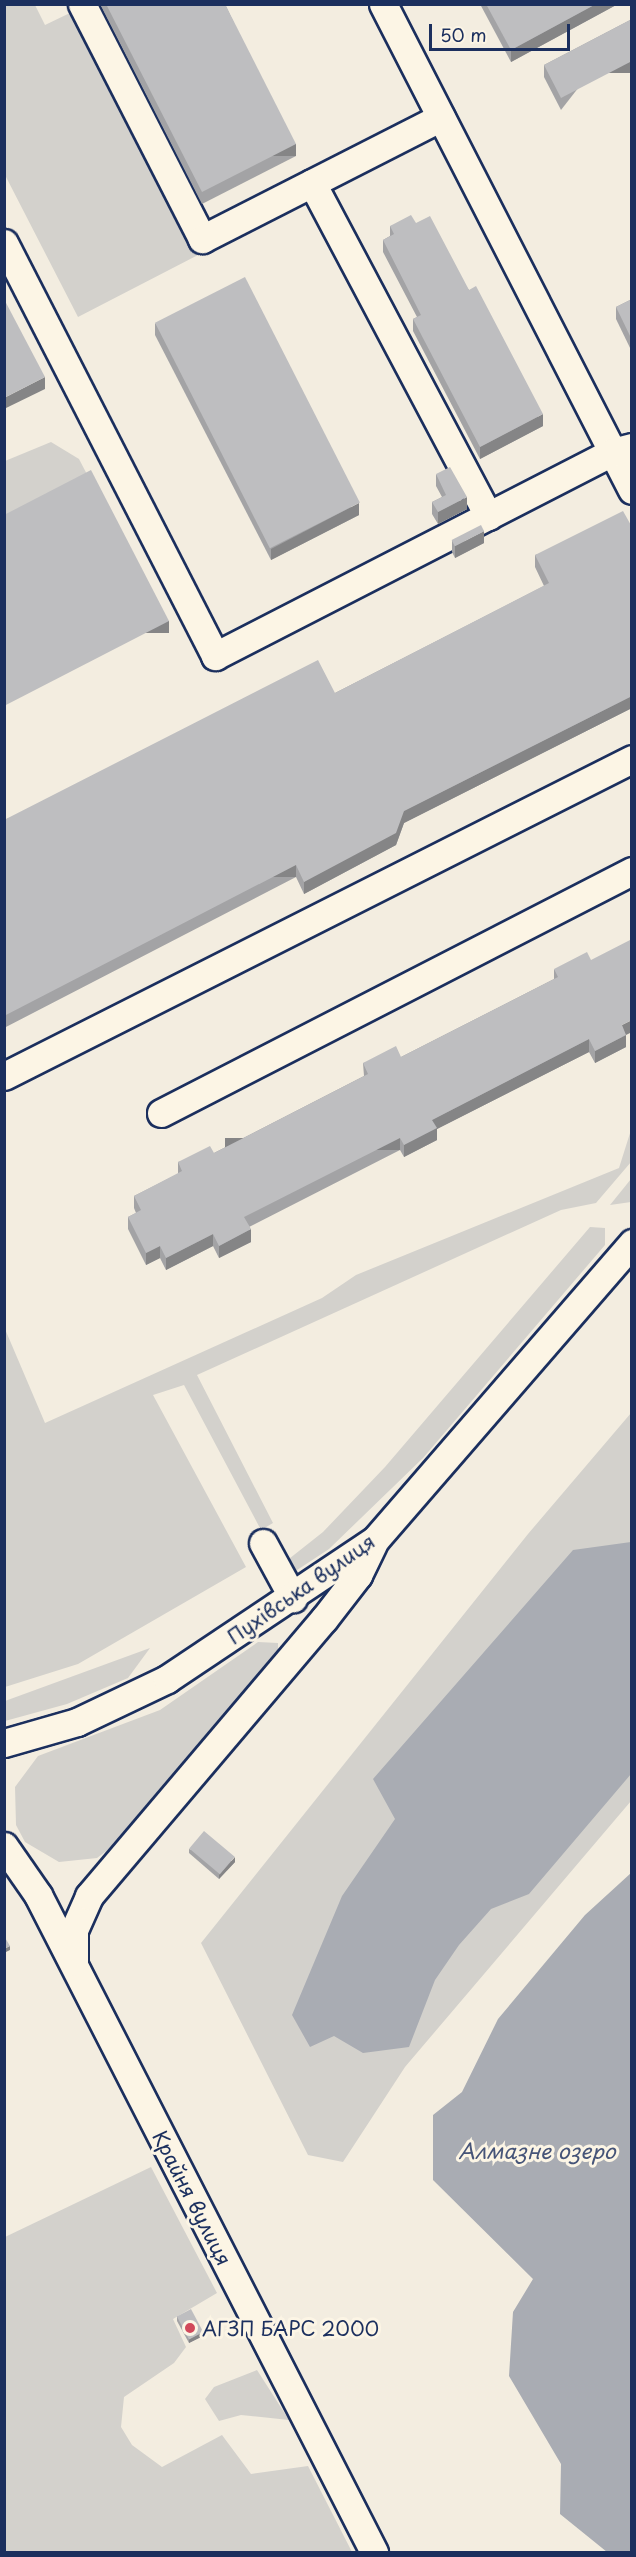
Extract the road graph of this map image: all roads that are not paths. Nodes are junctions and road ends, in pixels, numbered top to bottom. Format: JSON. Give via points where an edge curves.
{"nodes":[{"id":1,"x":82,"y":4,"type":"edge"},
{"id":2,"x":385,"y":5,"type":"edge"},
{"id":3,"x":441,"y":117,"type":"junction"},
{"id":4,"x":312,"y":183,"type":"junction"},
{"id":5,"x":4,"y":243,"type":"edge"},
{"id":6,"x":622,"y":450,"type":"edge"},
{"id":7,"x":632,"y":490,"type":"edge"},
{"id":8,"x":488,"y":516,"type":"junction"},
{"id":9,"x":632,"y":759,"type":"edge"},
{"id":10,"x":632,"y":871,"type":"edge"},
{"id":11,"x":4,"y":1076,"type":"edge"},
{"id":12,"x":161,"y":1113,"type":"dead end"},
{"id":13,"x":632,"y":1243,"type":"edge"},
{"id":14,"x":375,"y":1540,"type":"junction"},
{"id":15,"x":262,"y":1543,"type":"dead end"},
{"id":16,"x":293,"y":1598,"type":"junction"},
{"id":17,"x":4,"y":1743,"type":"edge"},
{"id":18,"x":4,"y":1846,"type":"edge"},
{"id":19,"x":4,"y":1863,"type":"edge"},
{"id":20,"x":38,"y":1895,"type":"junction"},
{"id":21,"x":74,"y":1966,"type":"junction"},
{"id":22,"x":374,"y":2553,"type":"edge"}],
"edges":[{"from":1,"to":4,"type":"street","via":[[202,239]]},
{"from":2,"to":3,"type":"street"},
{"from":3,"to":4,"type":"street"},
{"from":3,"to":6,"type":"street"},
{"from":4,"to":8,"type":"street"},
{"from":5,"to":8,"type":"street","via":[[215,656]]},
{"from":6,"to":7,"type":"street"},
{"from":6,"to":8,"type":"street"},
{"from":9,"to":11,"type":"street"},
{"from":10,"to":12,"type":"street"},
{"from":13,"to":14,"type":"street","name":"Пухівська вулиця"},
{"from":14,"to":16,"type":"street","name":"Пухівська вулиця"},
{"from":14,"to":21,"type":"street","via":[[358,1575],[324,1619],[89,1896],[74,1930]]},
{"from":15,"to":16,"type":"street"},
{"from":16,"to":17,"type":"street","name":"Пухівська вулиця","via":[[128,1700]]},
{"from":18,"to":20,"type":"street","name":"Крайня вулиця"},
{"from":19,"to":20,"type":"street"},
{"from":20,"to":21,"type":"street","name":"Крайня вулиця"},
{"from":21,"to":22,"type":"street","name":"Крайня вулиця"}]}
